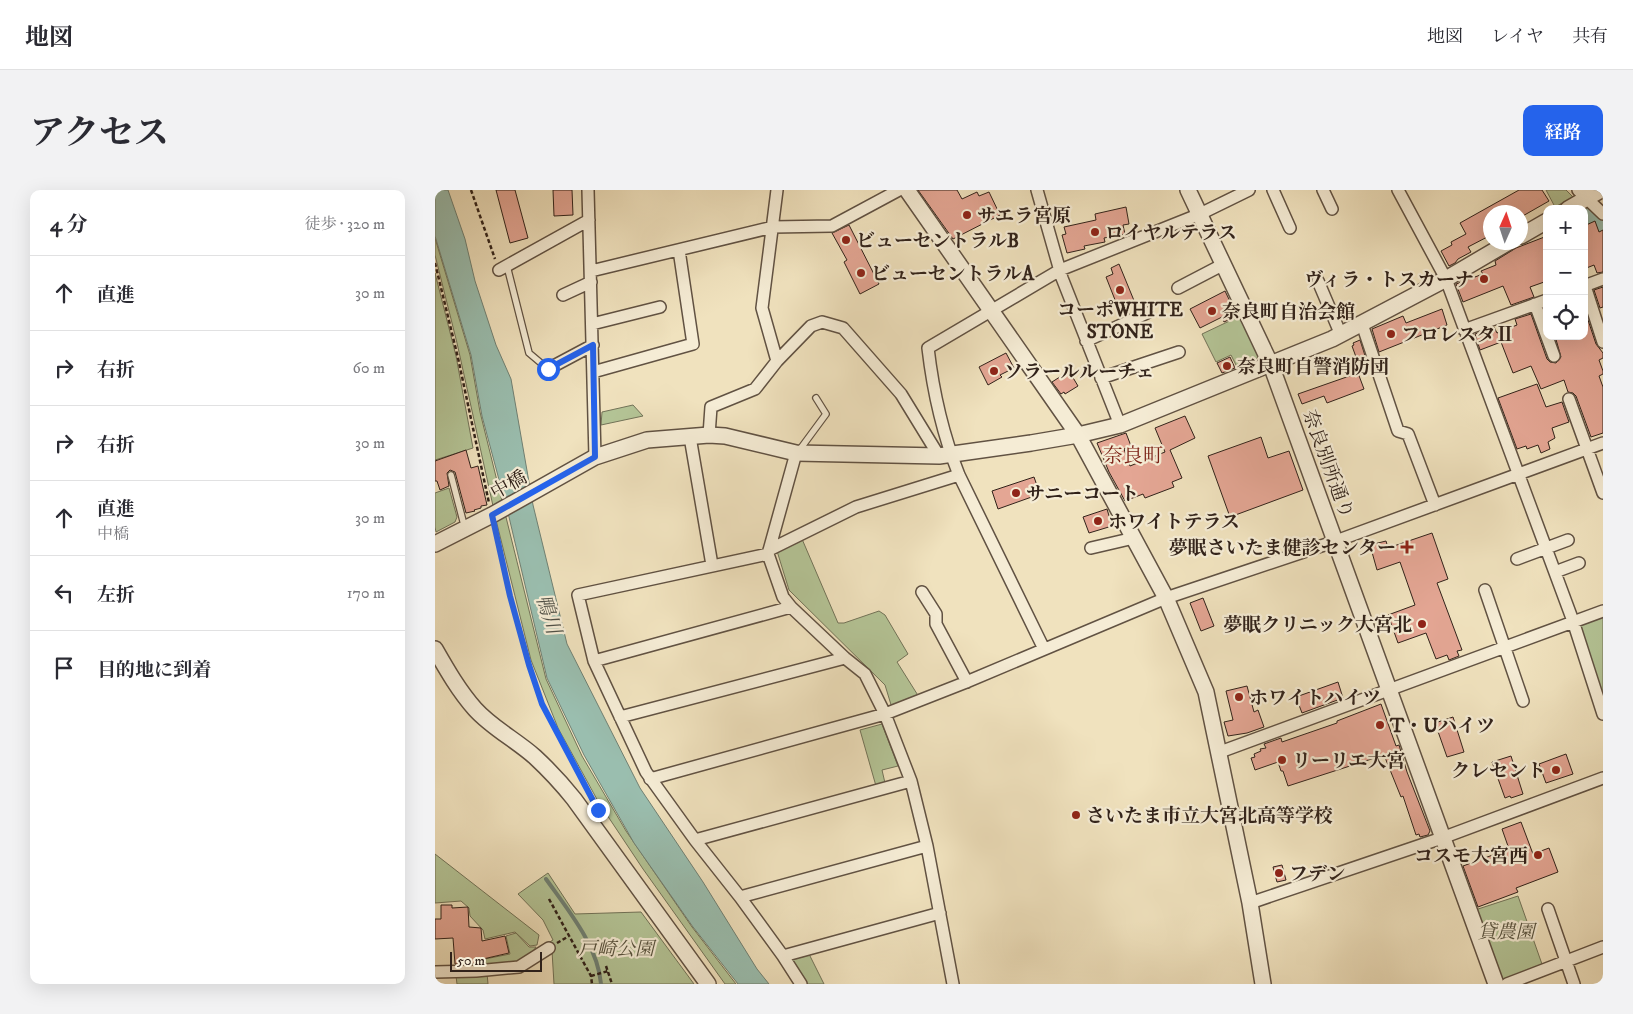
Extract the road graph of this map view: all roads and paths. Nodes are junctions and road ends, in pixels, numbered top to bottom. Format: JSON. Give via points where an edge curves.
{"nodes":[{"id":1,"x":471,"y":190,"type":"edge"},
{"id":2,"x":588,"y":190,"type":"edge"},
{"id":3,"x":777,"y":190,"type":"edge"},
{"id":4,"x":899,"y":190,"type":"edge"},
{"id":5,"x":907,"y":190,"type":"edge"},
{"id":6,"x":1037,"y":190,"type":"edge"},
{"id":7,"x":1188,"y":190,"type":"edge"},
{"id":8,"x":1249,"y":190,"type":"edge"},
{"id":9,"x":1273,"y":190,"type":"edge"},
{"id":10,"x":1323,"y":190,"type":"edge"},
{"id":11,"x":1398,"y":190,"type":"edge"},
{"id":12,"x":1601,"y":190,"type":"edge"},
{"id":13,"x":1582,"y":194,"type":"edge"},
{"id":14,"x":1572,"y":205,"type":"edge"},
{"id":15,"x":1332,"y":209,"type":"dead end"},
{"id":16,"x":1199,"y":214,"type":"junction"},
{"id":17,"x":1603,"y":214,"type":"edge"},
{"id":18,"x":589,"y":220,"type":"junction"},
{"id":19,"x":1543,"y":223,"type":"edge"},
{"id":20,"x":773,"y":228,"type":"junction"},
{"id":21,"x":1290,"y":228,"type":"dead end"},
{"id":22,"x":1528,"y":232,"type":"edge"},
{"id":23,"x":679,"y":250,"type":"junction"},
{"id":24,"x":1495,"y":250,"type":"edge"},
{"id":25,"x":435,"y":263,"type":"edge"},
{"id":26,"x":1224,"y":264,"type":"junction"},
{"id":27,"x":503,"y":268,"type":"junction"},
{"id":28,"x":1060,"y":270,"type":"junction"},
{"id":29,"x":591,"y":277,"type":"junction"},
{"id":30,"x":1446,"y":279,"type":"junction"},
{"id":31,"x":1603,"y":279,"type":"edge"},
{"id":32,"x":1318,"y":281,"type":"dead end"},
{"id":33,"x":1588,"y":285,"type":"edge"},
{"id":34,"x":1178,"y":288,"type":"dead end"},
{"id":35,"x":563,"y":295,"type":"dead end"},
{"id":36,"x":1588,"y":295,"type":"edge"},
{"id":37,"x":1543,"y":301,"type":"edge"},
{"id":38,"x":1535,"y":304,"type":"junction"},
{"id":39,"x":660,"y":307,"type":"dead end"},
{"id":40,"x":991,"y":312,"type":"junction"},
{"id":41,"x":1147,"y":313,"type":"dead end"},
{"id":42,"x":593,"y":324,"type":"junction"},
{"id":43,"x":1362,"y":324,"type":"junction"},
{"id":44,"x":1464,"y":330,"type":"junction"},
{"id":45,"x":1341,"y":335,"type":"junction"},
{"id":46,"x":1086,"y":341,"type":"junction"},
{"id":47,"x":1603,"y":342,"type":"edge"},
{"id":48,"x":593,"y":345,"type":"junction"},
{"id":49,"x":1179,"y":352,"type":"dead end"},
{"id":50,"x":1554,"y":356,"type":"dead end"},
{"id":51,"x":777,"y":361,"type":"junction"},
{"id":52,"x":1271,"y":365,"type":"junction"},
{"id":53,"x":548,"y":369,"type":"joint"},
{"id":54,"x":593,"y":372,"type":"junction"},
{"id":55,"x":1101,"y":378,"type":"junction"},
{"id":56,"x":816,"y":398,"type":"dead end"},
{"id":57,"x":1569,"y":399,"type":"dead end"},
{"id":58,"x":1120,"y":425,"type":"junction"},
{"id":59,"x":1078,"y":434,"type":"junction"},
{"id":60,"x":709,"y":435,"type":"junction"},
{"id":61,"x":690,"y":437,"type":"junction"},
{"id":62,"x":1603,"y":443,"type":"edge"},
{"id":63,"x":1588,"y":449,"type":"junction"},
{"id":64,"x":797,"y":454,"type":"junction"},
{"id":65,"x":945,"y":455,"type":"junction"},
{"id":66,"x":595,"y":457,"type":"junction"},
{"id":67,"x":1519,"y":474,"type":"junction"},
{"id":68,"x":451,"y":475,"type":"dead end"},
{"id":69,"x":959,"y":475,"type":"junction"},
{"id":70,"x":1603,"y":493,"type":"edge"},
{"id":71,"x":1435,"y":505,"type":"junction"},
{"id":72,"x":490,"y":509,"type":"junction"},
{"id":73,"x":467,"y":528,"type":"junction"},
{"id":74,"x":1134,"y":538,"type":"junction"},
{"id":75,"x":1568,"y":540,"type":"dead end"},
{"id":76,"x":1336,"y":541,"type":"junction"},
{"id":77,"x":435,"y":544,"type":"edge"},
{"id":78,"x":1091,"y":548,"type":"dead end"},
{"id":79,"x":1546,"y":548,"type":"junction"},
{"id":80,"x":769,"y":552,"type":"junction"},
{"id":81,"x":1517,"y":559,"type":"dead end"},
{"id":82,"x":1579,"y":563,"type":"dead end"},
{"id":83,"x":712,"y":565,"type":"junction"},
{"id":84,"x":1555,"y":572,"type":"junction"},
{"id":85,"x":1485,"y":590,"type":"dead end"},
{"id":86,"x":922,"y":592,"type":"dead end"},
{"id":87,"x":1166,"y":598,"type":"junction"},
{"id":88,"x":791,"y":607,"type":"junction"},
{"id":89,"x":1603,"y":611,"type":"edge"},
{"id":90,"x":1573,"y":622,"type":"junction"},
{"id":91,"x":1504,"y":646,"type":"junction"},
{"id":92,"x":435,"y":649,"type":"edge"},
{"id":93,"x":1044,"y":649,"type":"junction"},
{"id":94,"x":845,"y":658,"type":"junction"},
{"id":95,"x":594,"y":662,"type":"junction"},
{"id":96,"x":967,"y":682,"type":"junction"},
{"id":97,"x":1390,"y":689,"type":"junction"},
{"id":98,"x":1523,"y":701,"type":"dead end"},
{"id":99,"x":885,"y":714,"type":"junction"},
{"id":100,"x":1603,"y":714,"type":"edge"},
{"id":101,"x":620,"y":717,"type":"junction"},
{"id":102,"x":1219,"y":752,"type":"junction"},
{"id":103,"x":1603,"y":778,"type":"edge"},
{"id":104,"x":650,"y":779,"type":"junction"},
{"id":105,"x":911,"y":781,"type":"junction"},
{"id":106,"x":594,"y":801,"type":"dead end"},
{"id":107,"x":1442,"y":838,"type":"junction"},
{"id":108,"x":695,"y":840,"type":"junction"},
{"id":109,"x":927,"y":846,"type":"junction"},
{"id":110,"x":740,"y":896,"type":"junction"},
{"id":111,"x":549,"y":899,"type":"dead end"},
{"id":112,"x":1250,"y":903,"type":"junction"},
{"id":113,"x":1548,"y":909,"type":"dead end"},
{"id":114,"x":940,"y":912,"type":"junction"},
{"id":115,"x":549,"y":948,"type":"dead end"},
{"id":116,"x":1603,"y":948,"type":"edge"},
{"id":117,"x":783,"y":956,"type":"junction"},
{"id":118,"x":1566,"y":961,"type":"junction"},
{"id":119,"x":607,"y":966,"type":"dead end"},
{"id":120,"x":608,"y":971,"type":"junction"},
{"id":121,"x":435,"y":972,"type":"edge"},
{"id":122,"x":591,"y":976,"type":"junction"},
{"id":123,"x":592,"y":984,"type":"edge"},
{"id":124,"x":612,"y":984,"type":"edge"},
{"id":125,"x":708,"y":984,"type":"edge"},
{"id":126,"x":801,"y":984,"type":"edge"},
{"id":127,"x":953,"y":984,"type":"edge"},
{"id":128,"x":1263,"y":984,"type":"edge"},
{"id":129,"x":1495,"y":984,"type":"edge"},
{"id":130,"x":1507,"y":984,"type":"edge"},
{"id":131,"x":1574,"y":984,"type":"edge"}],
"edges":[{"from":1,"to":27,"type":"path"},
{"from":2,"to":18,"type":"street"},
{"from":3,"to":20,"type":"street"},
{"from":4,"to":20,"type":"street","via":[[832,226]]},
{"from":5,"to":40,"type":"street"},
{"from":6,"to":28,"type":"street"},
{"from":7,"to":16,"type":"street","name":"奈良別所通り"},
{"from":8,"to":16,"type":"street"},
{"from":9,"to":21,"type":"street"},
{"from":10,"to":15,"type":"street"},
{"from":11,"to":30,"type":"street"},
{"from":12,"to":13,"type":"street"},
{"from":13,"to":14,"type":"street"},
{"from":13,"to":17,"type":"street"},
{"from":16,"to":26,"type":"street","name":"奈良別所通り"},
{"from":16,"to":28,"type":"street"},
{"from":18,"to":27,"type":"street"},
{"from":18,"to":29,"type":"street"},
{"from":19,"to":22,"type":"street"},
{"from":20,"to":23,"type":"street"},
{"from":20,"to":51,"type":"street","via":[[762,308]]},
{"from":23,"to":29,"type":"street"},
{"from":23,"to":54,"type":"street","via":[[693,344]]},
{"from":24,"to":30,"type":"street","name":"中橋"},
{"from":25,"to":72,"type":"path"},
{"from":26,"to":34,"type":"street"},
{"from":26,"to":52,"type":"street","name":"奈良別所通り"},
{"from":27,"to":53,"type":"lane","via":[[529,353]]},
{"from":28,"to":40,"type":"street"},
{"from":28,"to":46,"type":"street"},
{"from":29,"to":35,"type":"street"},
{"from":29,"to":42,"type":"street"},
{"from":30,"to":43,"type":"street","name":"中橋"},
{"from":30,"to":44,"type":"street"},
{"from":31,"to":33,"type":"street"},
{"from":32,"to":45,"type":"street"},
{"from":36,"to":47,"type":"street"},
{"from":37,"to":38,"type":"street"},
{"from":38,"to":44,"type":"street"},
{"from":38,"to":50,"type":"street"},
{"from":39,"to":42,"type":"street"},
{"from":40,"to":59,"type":"street"},
{"from":40,"to":65,"type":"street","via":[[928,348]]},
{"from":41,"to":46,"type":"street"},
{"from":42,"to":48,"type":"street"},
{"from":43,"to":45,"type":"street","name":"中橋"},
{"from":43,"to":71,"type":"street","via":[[1398,431],[1408,434]]},
{"from":44,"to":67,"type":"street"},
{"from":45,"to":52,"type":"street","name":"中橋"},
{"from":46,"to":55,"type":"street"},
{"from":48,"to":53,"type":"street"},
{"from":48,"to":54,"type":"street"},
{"from":49,"to":55,"type":"street"},
{"from":51,"to":60,"type":"street","via":[[755,388],[711,406]]},
{"from":51,"to":65,"type":"street","via":[[811,326],[822,322],[843,328],[901,394]]},
{"from":52,"to":58,"type":"street","name":"中橋"},
{"from":52,"to":76,"type":"street","name":"奈良別所通り"},
{"from":54,"to":66,"type":"street"},
{"from":55,"to":58,"type":"street"},
{"from":56,"to":64,"type":"lane","via":[[826,414]]},
{"from":57,"to":63,"type":"street"},
{"from":58,"to":59,"type":"street","name":"中橋"},
{"from":59,"to":65,"type":"street","name":"中橋"},
{"from":59,"to":74,"type":"street"},
{"from":60,"to":61,"type":"street","name":"中橋"},
{"from":60,"to":64,"type":"street","name":"中橋"},
{"from":61,"to":66,"type":"street","name":"中橋","via":[[647,440]]},
{"from":61,"to":83,"type":"street"},
{"from":62,"to":63,"type":"street"},
{"from":63,"to":67,"type":"street"},
{"from":63,"to":70,"type":"street"},
{"from":64,"to":65,"type":"street","name":"中橋"},
{"from":64,"to":80,"type":"street"},
{"from":65,"to":69,"type":"street"},
{"from":66,"to":72,"type":"street","name":"中橋","via":[[543,487]]},
{"from":67,"to":71,"type":"street"},
{"from":67,"to":79,"type":"street"},
{"from":68,"to":73,"type":"lane"},
{"from":69,"to":80,"type":"street","via":[[856,507]]},
{"from":69,"to":93,"type":"street"},
{"from":71,"to":76,"type":"street"},
{"from":72,"to":73,"type":"street","name":"中橋"},
{"from":72,"to":106,"type":"path","via":[[510,596],[542,704]]},
{"from":73,"to":77,"type":"street","name":"中橋"},
{"from":74,"to":78,"type":"street"},
{"from":74,"to":87,"type":"street"},
{"from":75,"to":79,"type":"street"},
{"from":76,"to":87,"type":"street"},
{"from":76,"to":97,"type":"street","name":"奈良別所通り"},
{"from":79,"to":81,"type":"street"},
{"from":79,"to":84,"type":"street"},
{"from":80,"to":83,"type":"street"},
{"from":80,"to":88,"type":"street","via":[[783,597]]},
{"from":82,"to":84,"type":"street"},
{"from":83,"to":95,"type":"street","via":[[578,595]]},
{"from":84,"to":90,"type":"street"},
{"from":85,"to":91,"type":"street"},
{"from":86,"to":96,"type":"street","via":[[936,614],[935,624]]},
{"from":87,"to":93,"type":"street"},
{"from":87,"to":102,"type":"street","via":[[1206,692]]},
{"from":88,"to":94,"type":"street"},
{"from":88,"to":95,"type":"street"},
{"from":89,"to":90,"type":"street"},
{"from":90,"to":91,"type":"street"},
{"from":90,"to":100,"type":"street"},
{"from":91,"to":97,"type":"street"},
{"from":91,"to":98,"type":"street"},
{"from":92,"to":125,"type":"street","via":[[475,709],[557,778]]},
{"from":93,"to":96,"type":"street"},
{"from":94,"to":99,"type":"street","via":[[865,674]]},
{"from":94,"to":101,"type":"street"},
{"from":95,"to":101,"type":"street"},
{"from":96,"to":99,"type":"street"},
{"from":97,"to":102,"type":"street"},
{"from":97,"to":107,"type":"street","name":"奈良別所通り"},
{"from":99,"to":104,"type":"street"},
{"from":99,"to":105,"type":"street"},
{"from":101,"to":104,"type":"street"},
{"from":102,"to":112,"type":"street"},
{"from":103,"to":107,"type":"street"},
{"from":104,"to":108,"type":"street"},
{"from":105,"to":108,"type":"street"},
{"from":105,"to":109,"type":"street"},
{"from":107,"to":112,"type":"street"},
{"from":107,"to":129,"type":"street","name":"奈良別所通り"},
{"from":108,"to":110,"type":"street"},
{"from":109,"to":110,"type":"street"},
{"from":109,"to":114,"type":"street"},
{"from":110,"to":117,"type":"street"},
{"from":111,"to":122,"type":"path"},
{"from":112,"to":128,"type":"street"},
{"from":113,"to":118,"type":"street"},
{"from":114,"to":117,"type":"street"},
{"from":114,"to":127,"type":"street"},
{"from":115,"to":121,"type":"street","via":[[519,967]]},
{"from":116,"to":118,"type":"street"},
{"from":117,"to":126,"type":"street"},
{"from":118,"to":130,"type":"street"},
{"from":118,"to":131,"type":"street"},
{"from":119,"to":120,"type":"path"},
{"from":120,"to":122,"type":"path"},
{"from":120,"to":124,"type":"path"},
{"from":122,"to":123,"type":"path"}]}
